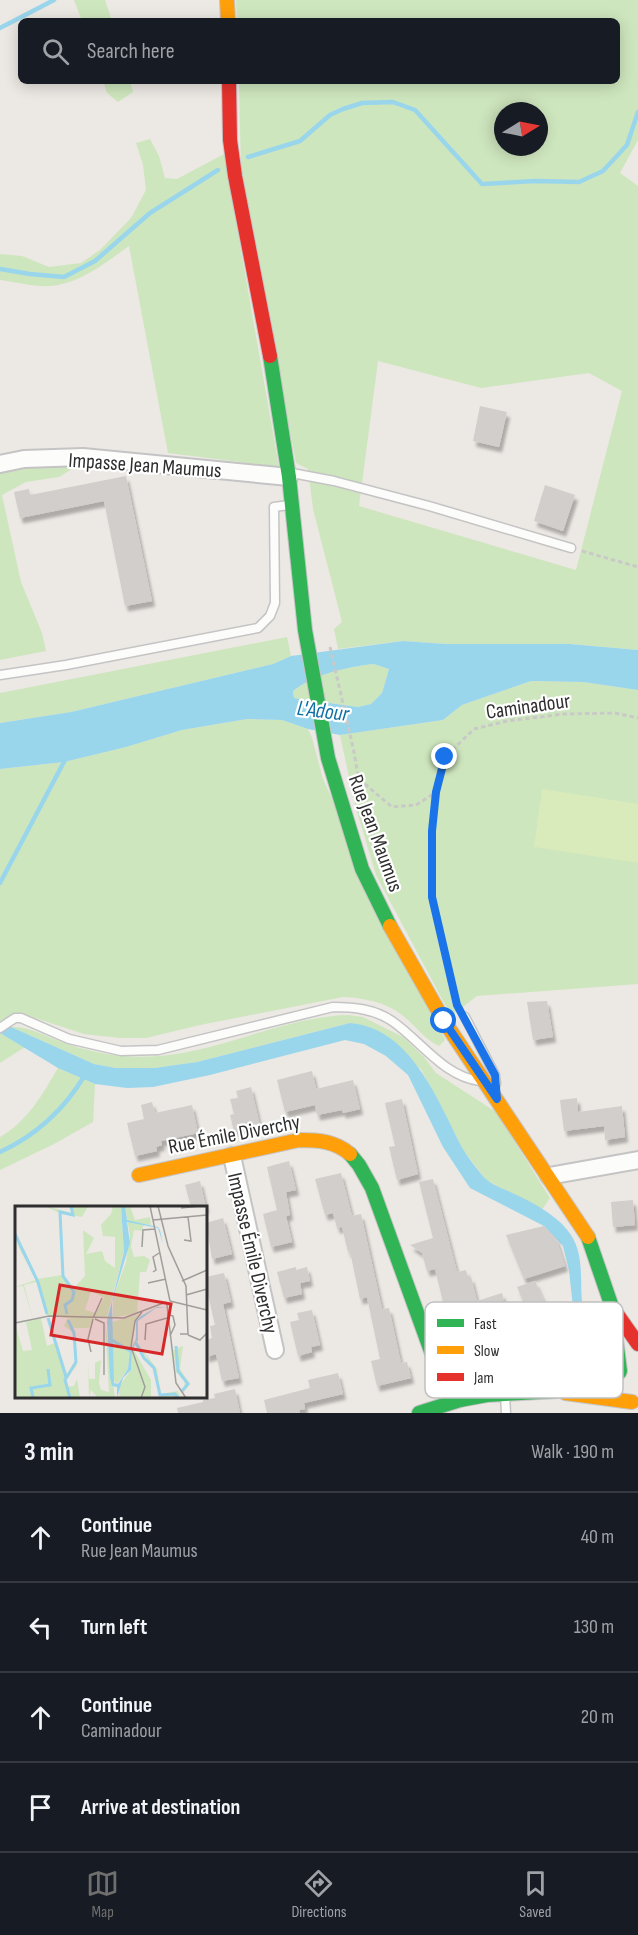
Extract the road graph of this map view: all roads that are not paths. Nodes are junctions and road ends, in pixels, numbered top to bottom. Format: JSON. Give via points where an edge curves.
{"nodes":[{"id":1,"x":227,"y":0,"type":"edge"},
{"id":2,"x":228,"y":18,"type":"edge"},
{"id":3,"x":229,"y":84,"type":"edge"},
{"id":4,"x":0,"y":464,"type":"edge"},
{"id":5,"x":289,"y":475,"type":"junction"},
{"id":6,"x":292,"y":505,"type":"junction"},
{"id":7,"x":571,"y":548,"type":"road end"},
{"id":8,"x":0,"y":675,"type":"edge"},
{"id":9,"x":465,"y":1017,"type":"road end"},
{"id":10,"x":0,"y":1028,"type":"edge"},
{"id":11,"x":483,"y":1081,"type":"junction"},
{"id":12,"x":497,"y":1099,"type":"junction"},
{"id":13,"x":232,"y":1156,"type":"junction"},
{"id":14,"x":638,"y":1160,"type":"edge"},
{"id":15,"x":140,"y":1175,"type":"dead end"},
{"id":16,"x":549,"y":1176,"type":"junction"},
{"id":17,"x":610,"y":1302,"type":"edge"},
{"id":18,"x":623,"y":1323,"type":"edge"},
{"id":19,"x":425,"y":1335,"type":"edge"},
{"id":20,"x":638,"y":1344,"type":"edge"},
{"id":21,"x":275,"y":1350,"type":"dead end"},
{"id":22,"x":623,"y":1373,"type":"edge"},
{"id":23,"x":473,"y":1398,"type":"edge"},
{"id":24,"x":505,"y":1398,"type":"edge"},
{"id":25,"x":614,"y":1398,"type":"edge"},
{"id":26,"x":460,"y":1400,"type":"joint"},
{"id":27,"x":635,"y":1404,"type":"edge"},
{"id":28,"x":419,"y":1413,"type":"edge"},
{"id":29,"x":506,"y":1413,"type":"edge"}],
"edges":[{"from":1,"to":2,"type":"main road"},
{"from":3,"to":5,"type":"main road","name":"Rue Jean Maumus","via":[[235,176],[276,386]]},
{"from":4,"to":5,"type":"street","name":"Impasse Jean Maumus","via":[[83,457]]},
{"from":5,"to":6,"type":"main road","name":"Rue Jean Maumus"},
{"from":5,"to":7,"type":"lane","via":[[334,481]]},
{"from":6,"to":8,"type":"lane","via":[[274,507],[275,603],[270,616],[258,628]]},
{"from":6,"to":11,"type":"main road","name":"Rue Jean Maumus","via":[[305,630],[328,758],[362,869],[444,1021]]},
{"from":9,"to":12,"type":"lane","via":[[495,1075]]},
{"from":10,"to":11,"type":"lane","via":[[21,1018],[69,1040],[121,1051],[158,1050],[333,1007],[355,1008],[391,1021],[460,1076]]},
{"from":11,"to":12,"type":"main road","name":"Rue Jean Maumus"},
{"from":12,"to":16,"type":"main road","name":"Rue Jean Maumus"},
{"from":13,"to":15,"type":"main road","name":"Rue Émile Diverchy"},
{"from":13,"to":19,"type":"main road","name":"Rue Émile Diverchy","via":[[299,1140],[322,1139],[345,1149],[372,1188]]},
{"from":13,"to":21,"type":"street","name":"Impasse Émile Diverchy"},
{"from":14,"to":16,"type":"street"},
{"from":16,"to":17,"type":"main road","name":"Rue Jean Maumus","via":[[588,1236]]},
{"from":18,"to":20,"type":"main road"},
{"from":22,"to":27,"type":"main road"},
{"from":23,"to":26,"type":"main road"},
{"from":24,"to":29,"type":"lane"},
{"from":25,"to":27,"type":"main road"},
{"from":26,"to":28,"type":"main road"}]}
